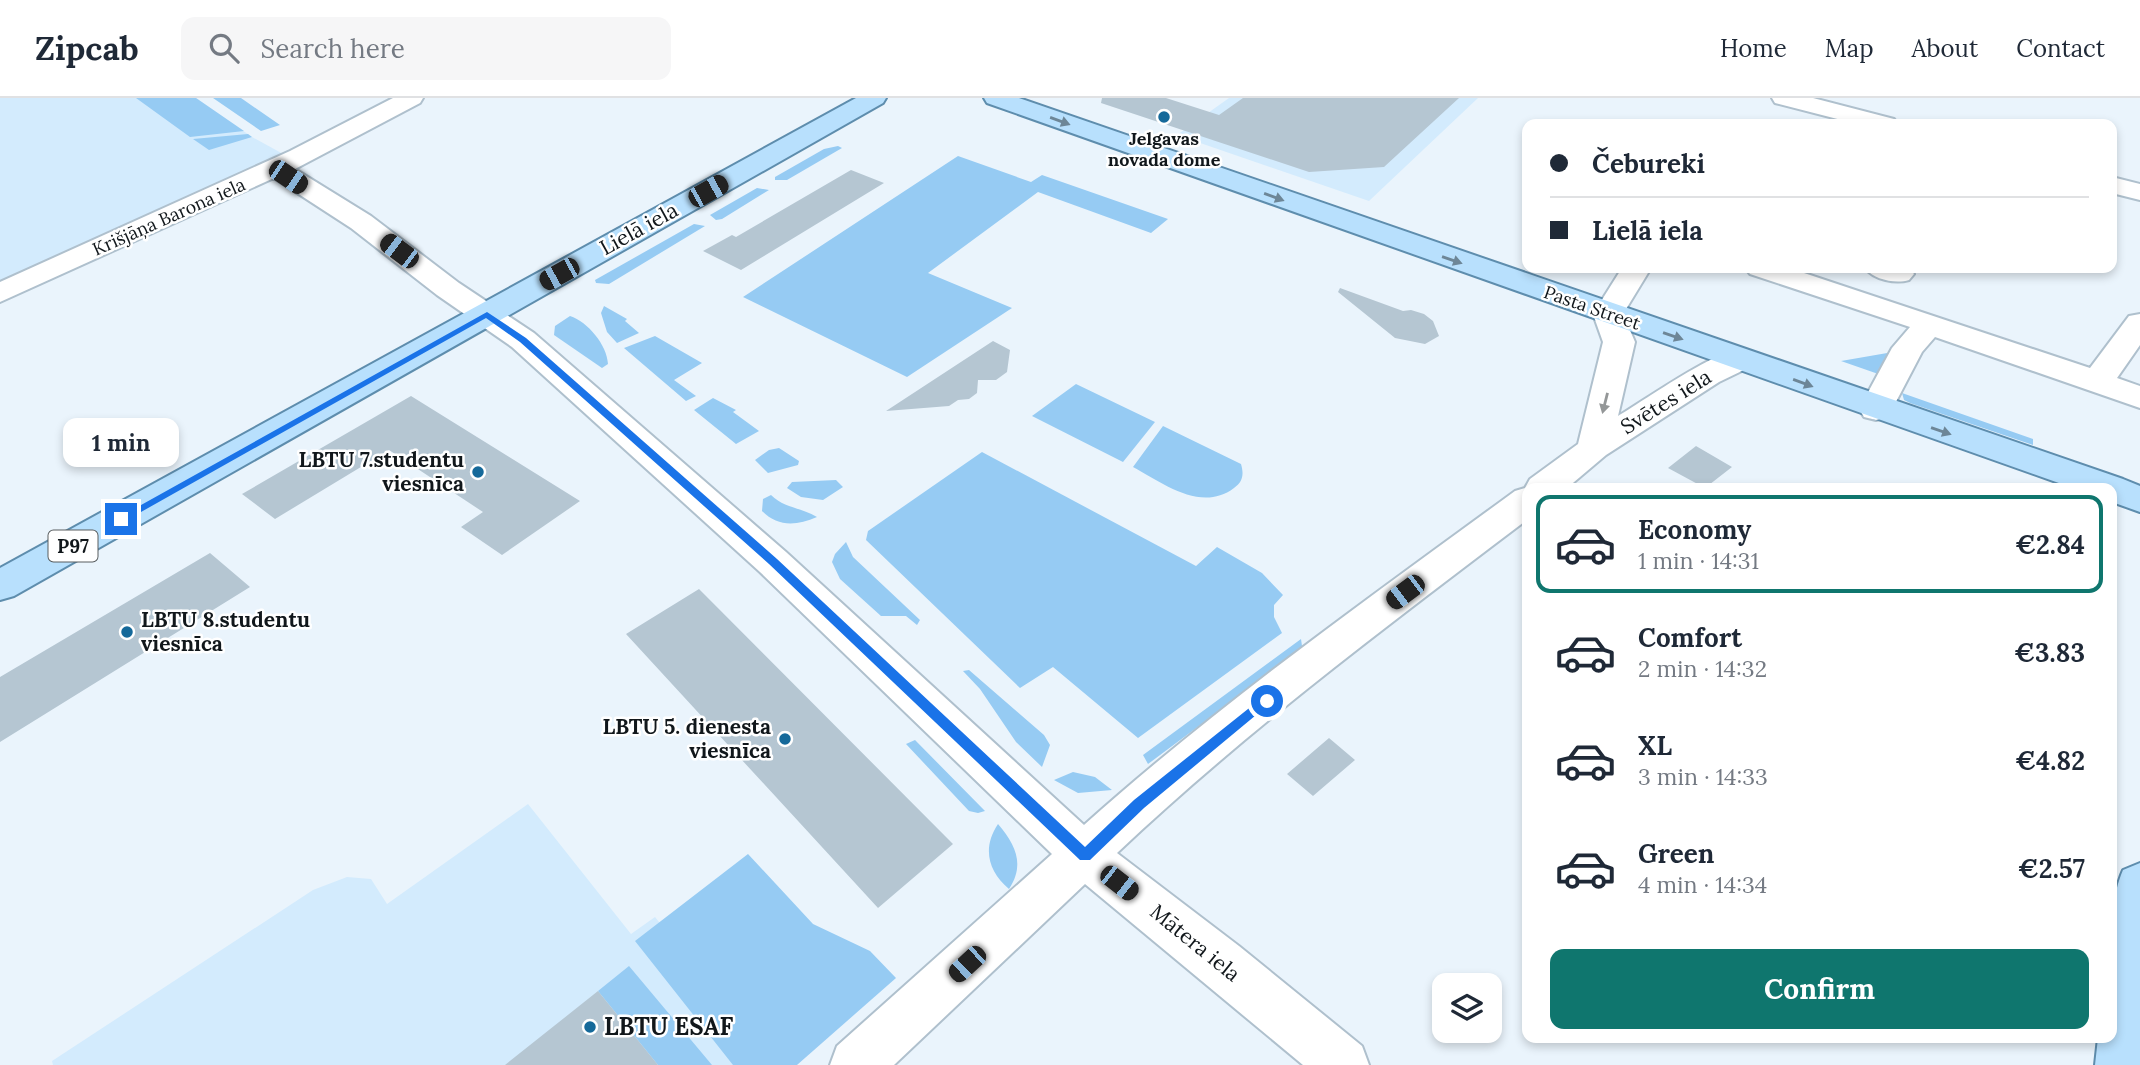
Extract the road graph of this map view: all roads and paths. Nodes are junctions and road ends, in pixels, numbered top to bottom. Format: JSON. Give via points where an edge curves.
{"nodes":[{"id":1,"x":411,"y":98,"type":"edge"},
{"id":2,"x":874,"y":98,"type":"edge"},
{"id":3,"x":996,"y":98,"type":"edge"},
{"id":4,"x":1784,"y":98,"type":"edge"},
{"id":5,"x":1866,"y":119,"type":"edge"},
{"id":6,"x":276,"y":168,"type":"junction"},
{"id":7,"x":2117,"y":186,"type":"edge"},
{"id":8,"x":2140,"y":192,"type":"edge"},
{"id":9,"x":1633,"y":273,"type":"edge"},
{"id":10,"x":1775,"y":273,"type":"edge"},
{"id":11,"x":0,"y":293,"type":"edge"},
{"id":12,"x":487,"y":314,"type":"junction"},
{"id":13,"x":1608,"y":314,"type":"junction"},
{"id":14,"x":2140,"y":323,"type":"edge"},
{"id":15,"x":1943,"y":328,"type":"junction"},
{"id":16,"x":1739,"y":360,"type":"junction"},
{"id":17,"x":2097,"y":382,"type":"junction"},
{"id":18,"x":2140,"y":397,"type":"edge"},
{"id":19,"x":1876,"y":409,"type":"junction"},
{"id":20,"x":1594,"y":447,"type":"junction"},
{"id":21,"x":1550,"y":483,"type":"edge"},
{"id":22,"x":2093,"y":483,"type":"edge"},
{"id":23,"x":2117,"y":491,"type":"edge"},
{"id":24,"x":2140,"y":499,"type":"edge"},
{"id":25,"x":1522,"y":504,"type":"edge"},
{"id":26,"x":0,"y":586,"type":"edge"},
{"id":27,"x":1085,"y":856,"type":"junction"},
{"id":28,"x":2140,"y":885,"type":"edge"},
{"id":29,"x":856,"y":1065,"type":"edge"},
{"id":30,"x":1343,"y":1065,"type":"edge"},
{"id":31,"x":2120,"y":1065,"type":"edge"}],
"edges":[{"from":1,"to":6,"type":"street","name":"Krišjāņa Barona iela"},
{"from":2,"to":12,"type":"main road","name":"Lielā iela","number":"P97"},
{"from":3,"to":13,"type":"main road","name":"Pasta Street","one_way":true},
{"from":4,"to":5,"type":"street"},
{"from":6,"to":11,"type":"street","name":"Krišjāņa Barona iela"},
{"from":6,"to":12,"type":"street","name":"Mātera iela","via":[[361,222]]},
{"from":7,"to":8,"type":"street"},
{"from":9,"to":13,"type":"street"},
{"from":10,"to":15,"type":"street"},
{"from":12,"to":26,"type":"main road","name":"Lielā iela","number":"P97"},
{"from":12,"to":27,"type":"street","name":"Mātera iela","via":[[523,340],[773,562]]},
{"from":13,"to":16,"type":"main road","name":"Pasta Street","one_way":true},
{"from":13,"to":20,"type":"street","name":"Svētes iela","one_way":true,"via":[[1619,342]]},
{"from":14,"to":17,"type":"street"},
{"from":15,"to":17,"type":"street"},
{"from":15,"to":19,"type":"street","via":[[1927,328],[1908,348]]},
{"from":16,"to":19,"type":"main road","name":"Pasta Street","one_way":true},
{"from":16,"to":20,"type":"street","name":"Svētes iela"},
{"from":17,"to":18,"type":"street"},
{"from":19,"to":22,"type":"main road","name":"Pasta Street","one_way":true},
{"from":20,"to":21,"type":"street","name":"Svētes iela"},
{"from":23,"to":24,"type":"main road","name":"Pasta Street"},
{"from":25,"to":27,"type":"street","via":[[1352,631],[1139,804]]},
{"from":27,"to":29,"type":"street"},
{"from":27,"to":30,"type":"street","name":"Mātera iela"},
{"from":28,"to":31,"type":"main road"}]}
